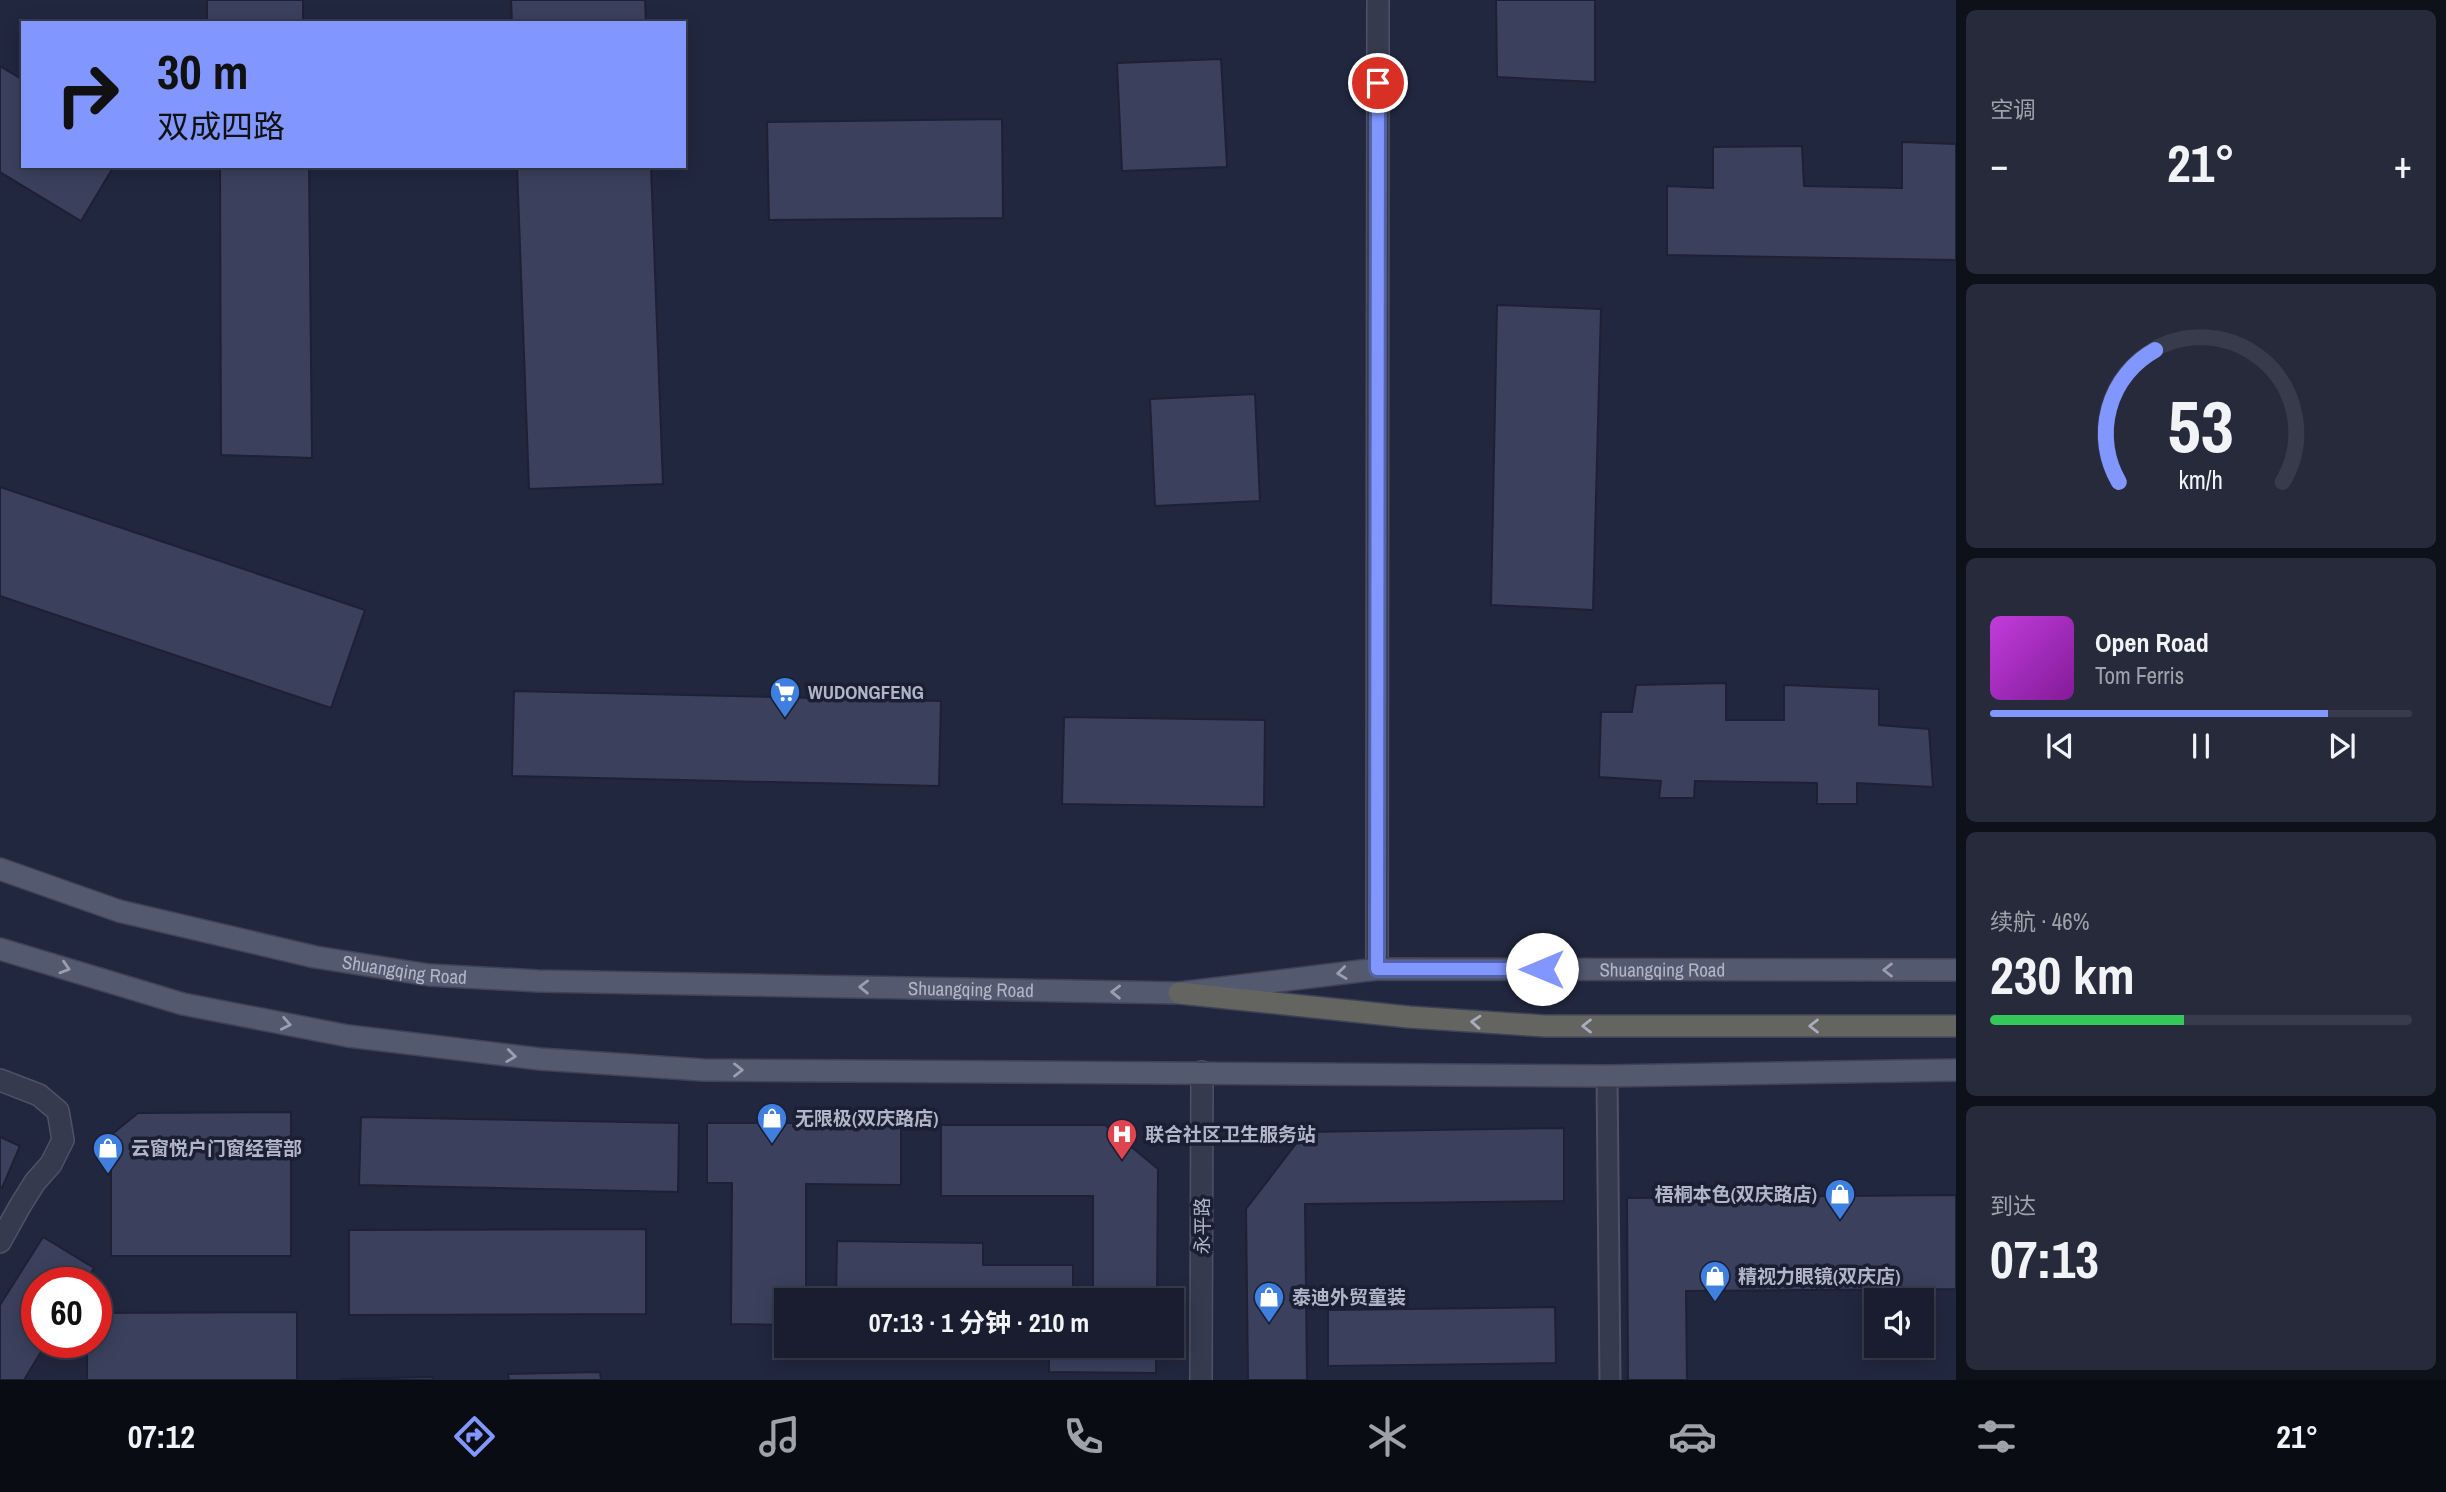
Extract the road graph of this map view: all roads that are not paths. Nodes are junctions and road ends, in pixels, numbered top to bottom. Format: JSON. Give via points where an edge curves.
{"nodes":[{"id":1,"x":1378,"y":0,"type":"edge"},
{"id":2,"x":0,"y":869,"type":"edge"},
{"id":3,"x":0,"y":949,"type":"edge"},
{"id":4,"x":1377,"y":969,"type":"junction"},
{"id":5,"x":1956,"y":970,"type":"edge"},
{"id":6,"x":1179,"y":993,"type":"junction"},
{"id":7,"x":1956,"y":1026,"type":"edge"},
{"id":8,"x":1956,"y":1070,"type":"edge"},
{"id":9,"x":1202,"y":1072,"type":"junction"},
{"id":10,"x":1607,"y":1076,"type":"junction"},
{"id":11,"x":0,"y":1080,"type":"edge"},
{"id":12,"x":0,"y":1242,"type":"edge"},
{"id":13,"x":1201,"y":1380,"type":"edge"},
{"id":14,"x":1610,"y":1380,"type":"edge"}],
"edges":[{"from":1,"to":4,"type":"street"},
{"from":6,"to":2,"type":"main road","name":"Shuangqing Road","one_way":true,"via":[[552,982],[429,975],[315,957],[119,911]]},
{"from":3,"to":9,"type":"main road","one_way":true,"via":[[183,1004],[348,1036],[540,1059],[703,1070]]},
{"from":5,"to":4,"type":"main road","name":"Shuangqing Road","one_way":true},
{"from":4,"to":6,"type":"main road","name":"Shuangqing Road","one_way":true},
{"from":7,"to":6,"type":"highway","one_way":true,"via":[[1545,1026]]},
{"from":8,"to":10,"type":"main road"},
{"from":9,"to":10,"type":"main road"},
{"from":9,"to":13,"type":"street","name":"永平路"},
{"from":10,"to":14,"type":"lane"},
{"from":11,"to":12,"type":"street","via":[[39,1095],[58,1111],[63,1140]]}]}
